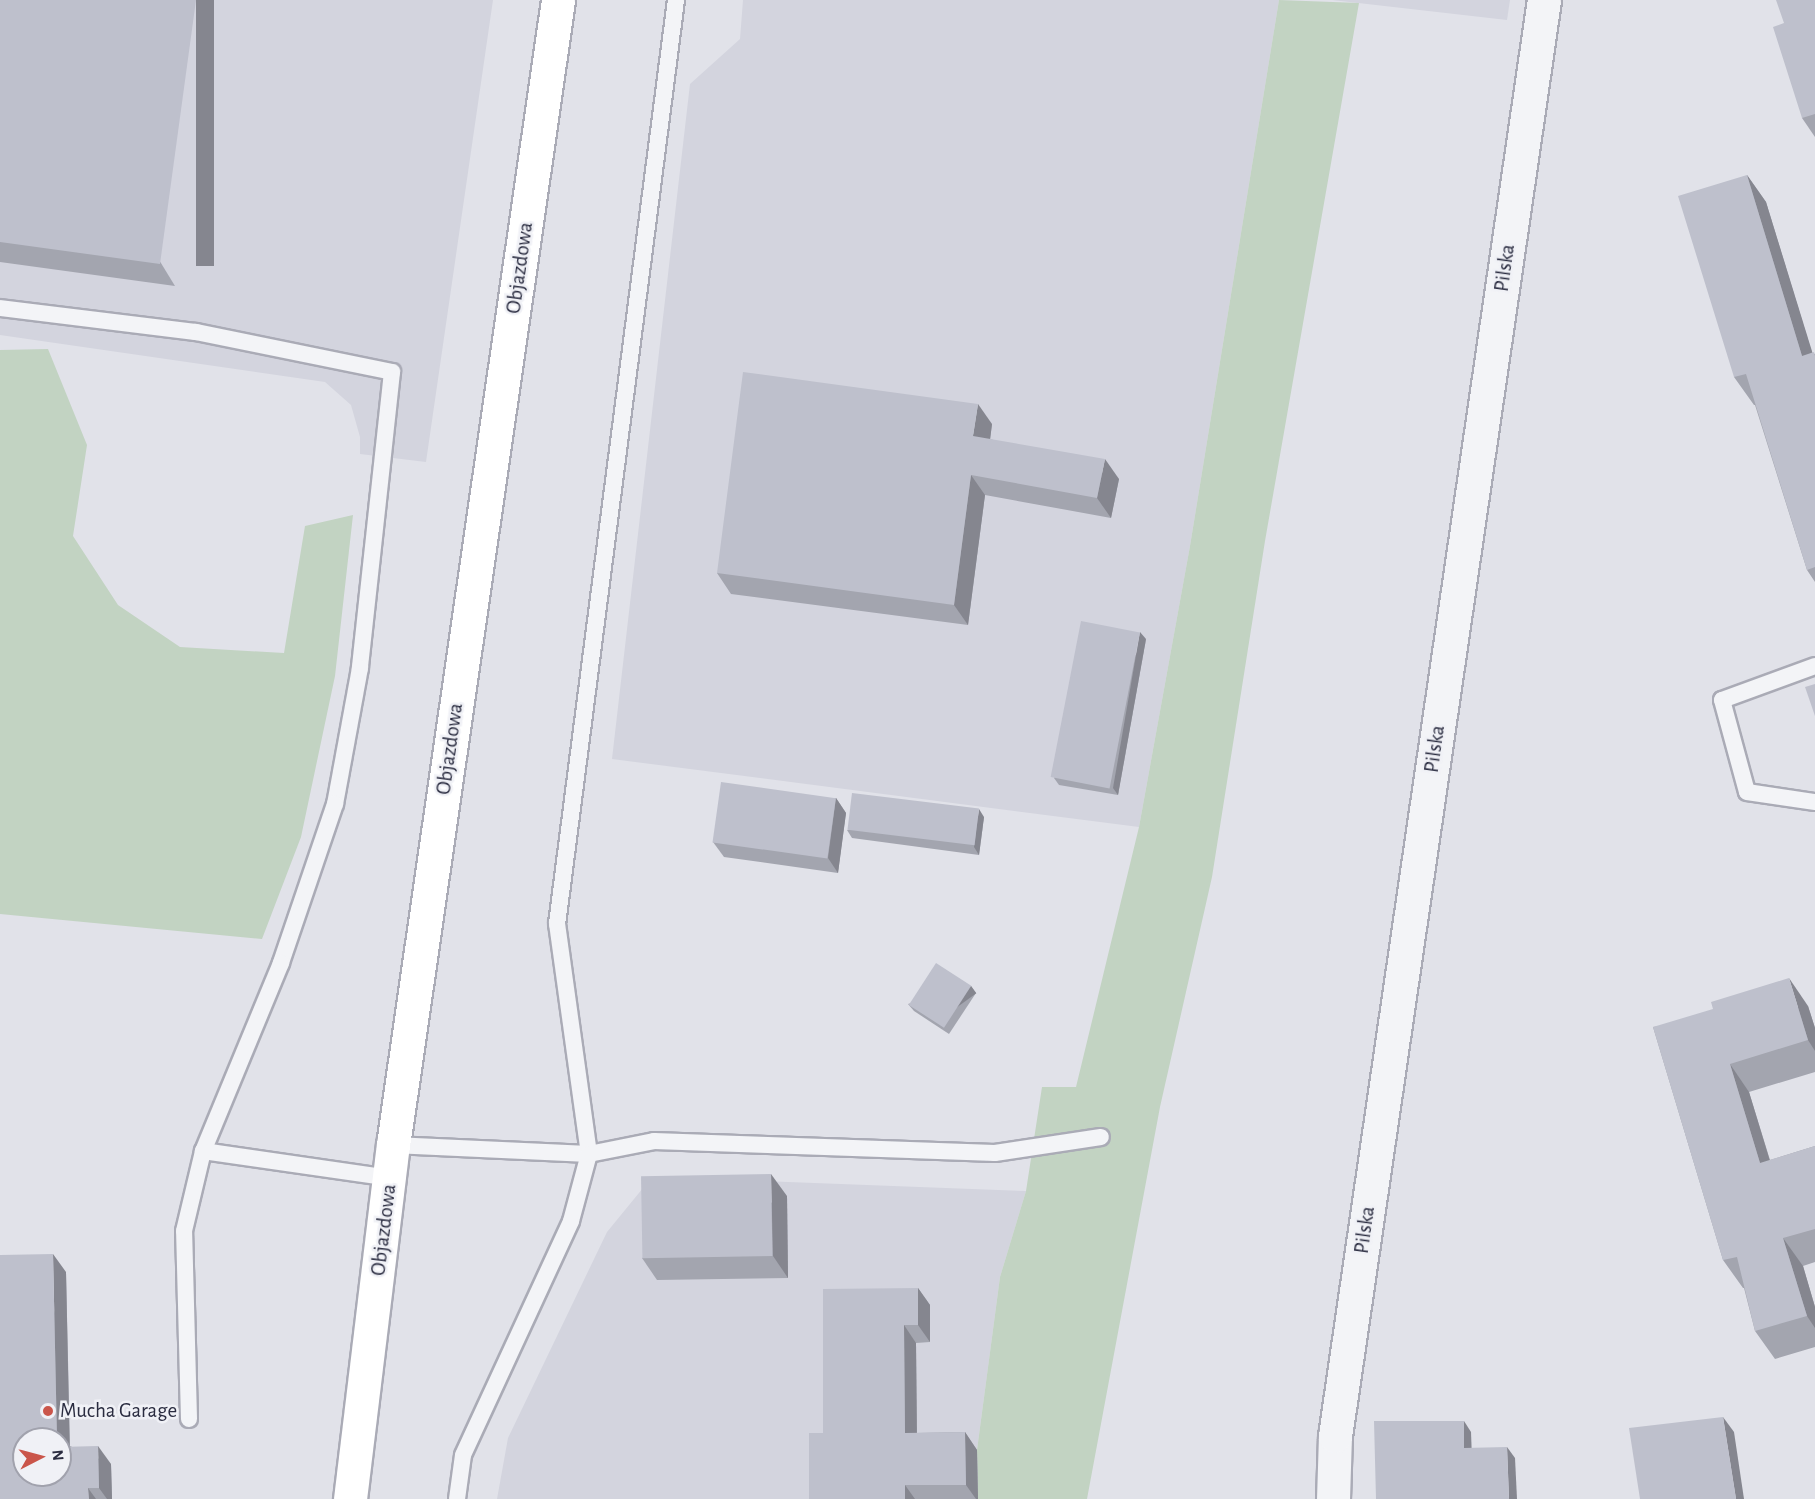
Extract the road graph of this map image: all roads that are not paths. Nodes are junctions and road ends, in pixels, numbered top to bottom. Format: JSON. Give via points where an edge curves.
{"nodes":[{"id":1,"x":558,"y":0,"type":"edge"},
{"id":2,"x":676,"y":0,"type":"edge"},
{"id":3,"x":1544,"y":0,"type":"edge"},
{"id":4,"x":0,"y":308,"type":"edge"},
{"id":5,"x":1815,"y":666,"type":"edge"},
{"id":6,"x":1815,"y":802,"type":"edge"},
{"id":7,"x":1101,"y":1137,"type":"dead end"},
{"id":8,"x":393,"y":1145,"type":"junction"},
{"id":9,"x":203,"y":1151,"type":"junction"},
{"id":10,"x":589,"y":1154,"type":"junction"},
{"id":11,"x":391,"y":1178,"type":"junction"},
{"id":12,"x":189,"y":1419,"type":"dead end"},
{"id":13,"x":350,"y":1499,"type":"edge"},
{"id":14,"x":457,"y":1499,"type":"edge"},
{"id":15,"x":1334,"y":1499,"type":"edge"}],
"edges":[{"from":1,"to":8,"type":"main road","name":"Objazdowa"},
{"from":2,"to":10,"type":"lane","via":[[557,924]]},
{"from":3,"to":15,"type":"street","name":"Pilska","via":[[1335,1436]]},
{"from":4,"to":9,"type":"lane","via":[[196,332],[392,372],[360,668],[335,804],[281,963]]},
{"from":5,"to":6,"type":"lane","via":[[1722,700],[1747,792]]},
{"from":7,"to":10,"type":"lane","via":[[995,1153],[654,1141]]},
{"from":8,"to":10,"type":"lane"},
{"from":8,"to":11,"type":"main road","name":"Objazdowa"},
{"from":9,"to":11,"type":"lane"},
{"from":9,"to":12,"type":"lane","via":[[184,1231]]},
{"from":10,"to":14,"type":"lane","via":[[571,1221],[463,1455]]},
{"from":11,"to":13,"type":"main road","name":"Objazdowa"}]}
